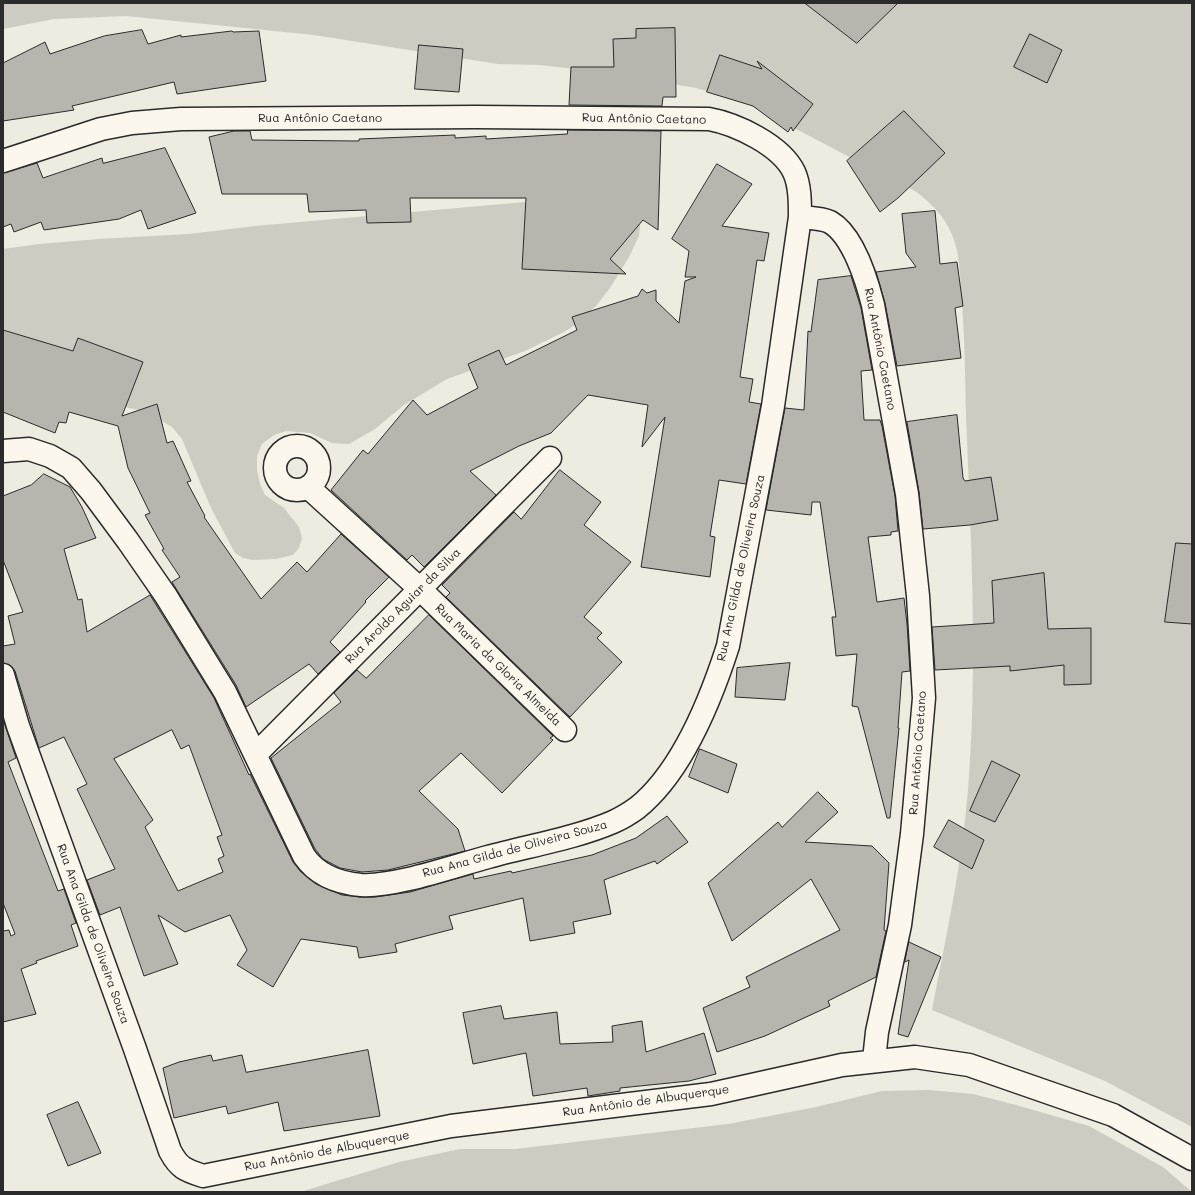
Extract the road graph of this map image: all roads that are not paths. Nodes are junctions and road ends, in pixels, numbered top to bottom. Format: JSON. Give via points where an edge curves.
{"nodes":[{"id":1,"x":3,"y":161,"type":"edge"},
{"id":2,"x":800,"y":217,"type":"junction"},
{"id":3,"x":3,"y":452,"type":"edge"},
{"id":4,"x":550,"y":458,"type":"dead end"},
{"id":5,"x":308,"y":487,"type":"dead end"},
{"id":6,"x":420,"y":589,"type":"junction"},
{"id":7,"x":3,"y":675,"type":"edge"},
{"id":8,"x":565,"y":730,"type":"dead end"},
{"id":9,"x":256,"y":754,"type":"junction"},
{"id":10,"x":874,"y":1060,"type":"junction"},
{"id":11,"x":1192,"y":1159,"type":"edge"},
{"id":12,"x":203,"y":1176,"type":"joint"}],
"edges":[{"from":1,"to":2,"type":"street","name":"Rua Antônio Caetano","via":[[101,129],[132,123],[181,119],[709,119],[737,127],[788,162],[797,182]]},
{"from":2,"to":9,"type":"street","name":"Rua Ana Gilda de Oliveira Souza","via":[[773,406],[728,646],[719,674],[687,746],[637,808],[619,819],[579,833],[409,878],[376,885],[361,885],[333,878],[312,867],[278,804]]},
{"from":2,"to":10,"type":"street","name":"Rua Antônio Caetano","via":[[830,222],[836,228],[856,255],[868,286],[907,494],[918,596],[924,698],[919,763],[900,926],[877,1032]]},
{"from":3,"to":9,"type":"street","name":"Rua Ana Gilda de Oliveira Souza","via":[[21,449],[37,452],[60,461],[80,477],[166,596],[225,692]]},
{"from":4,"to":6,"type":"street","name":"Rua Aroldo Aguiar da Silva"},
{"from":5,"to":6,"type":"street","name":"Rua Maria da Gloria Almeida"},
{"from":6,"to":8,"type":"street","name":"Rua Maria da Gloria Almeida"},
{"from":6,"to":9,"type":"street","name":"Rua Aroldo Aguiar da Silva"},
{"from":7,"to":12,"type":"street","name":"Rua Ana Gilda de Oliveira Souza","via":[[18,726],[170,1151],[184,1170]]},
{"from":10,"to":11,"type":"street","name":"Rua Antônio de Albuquerque","via":[[915,1057],[969,1065],[1113,1115]]},
{"from":10,"to":12,"type":"street","name":"Rua Antônio de Albuquerque","via":[[842,1064],[711,1094],[451,1126]]}]}
